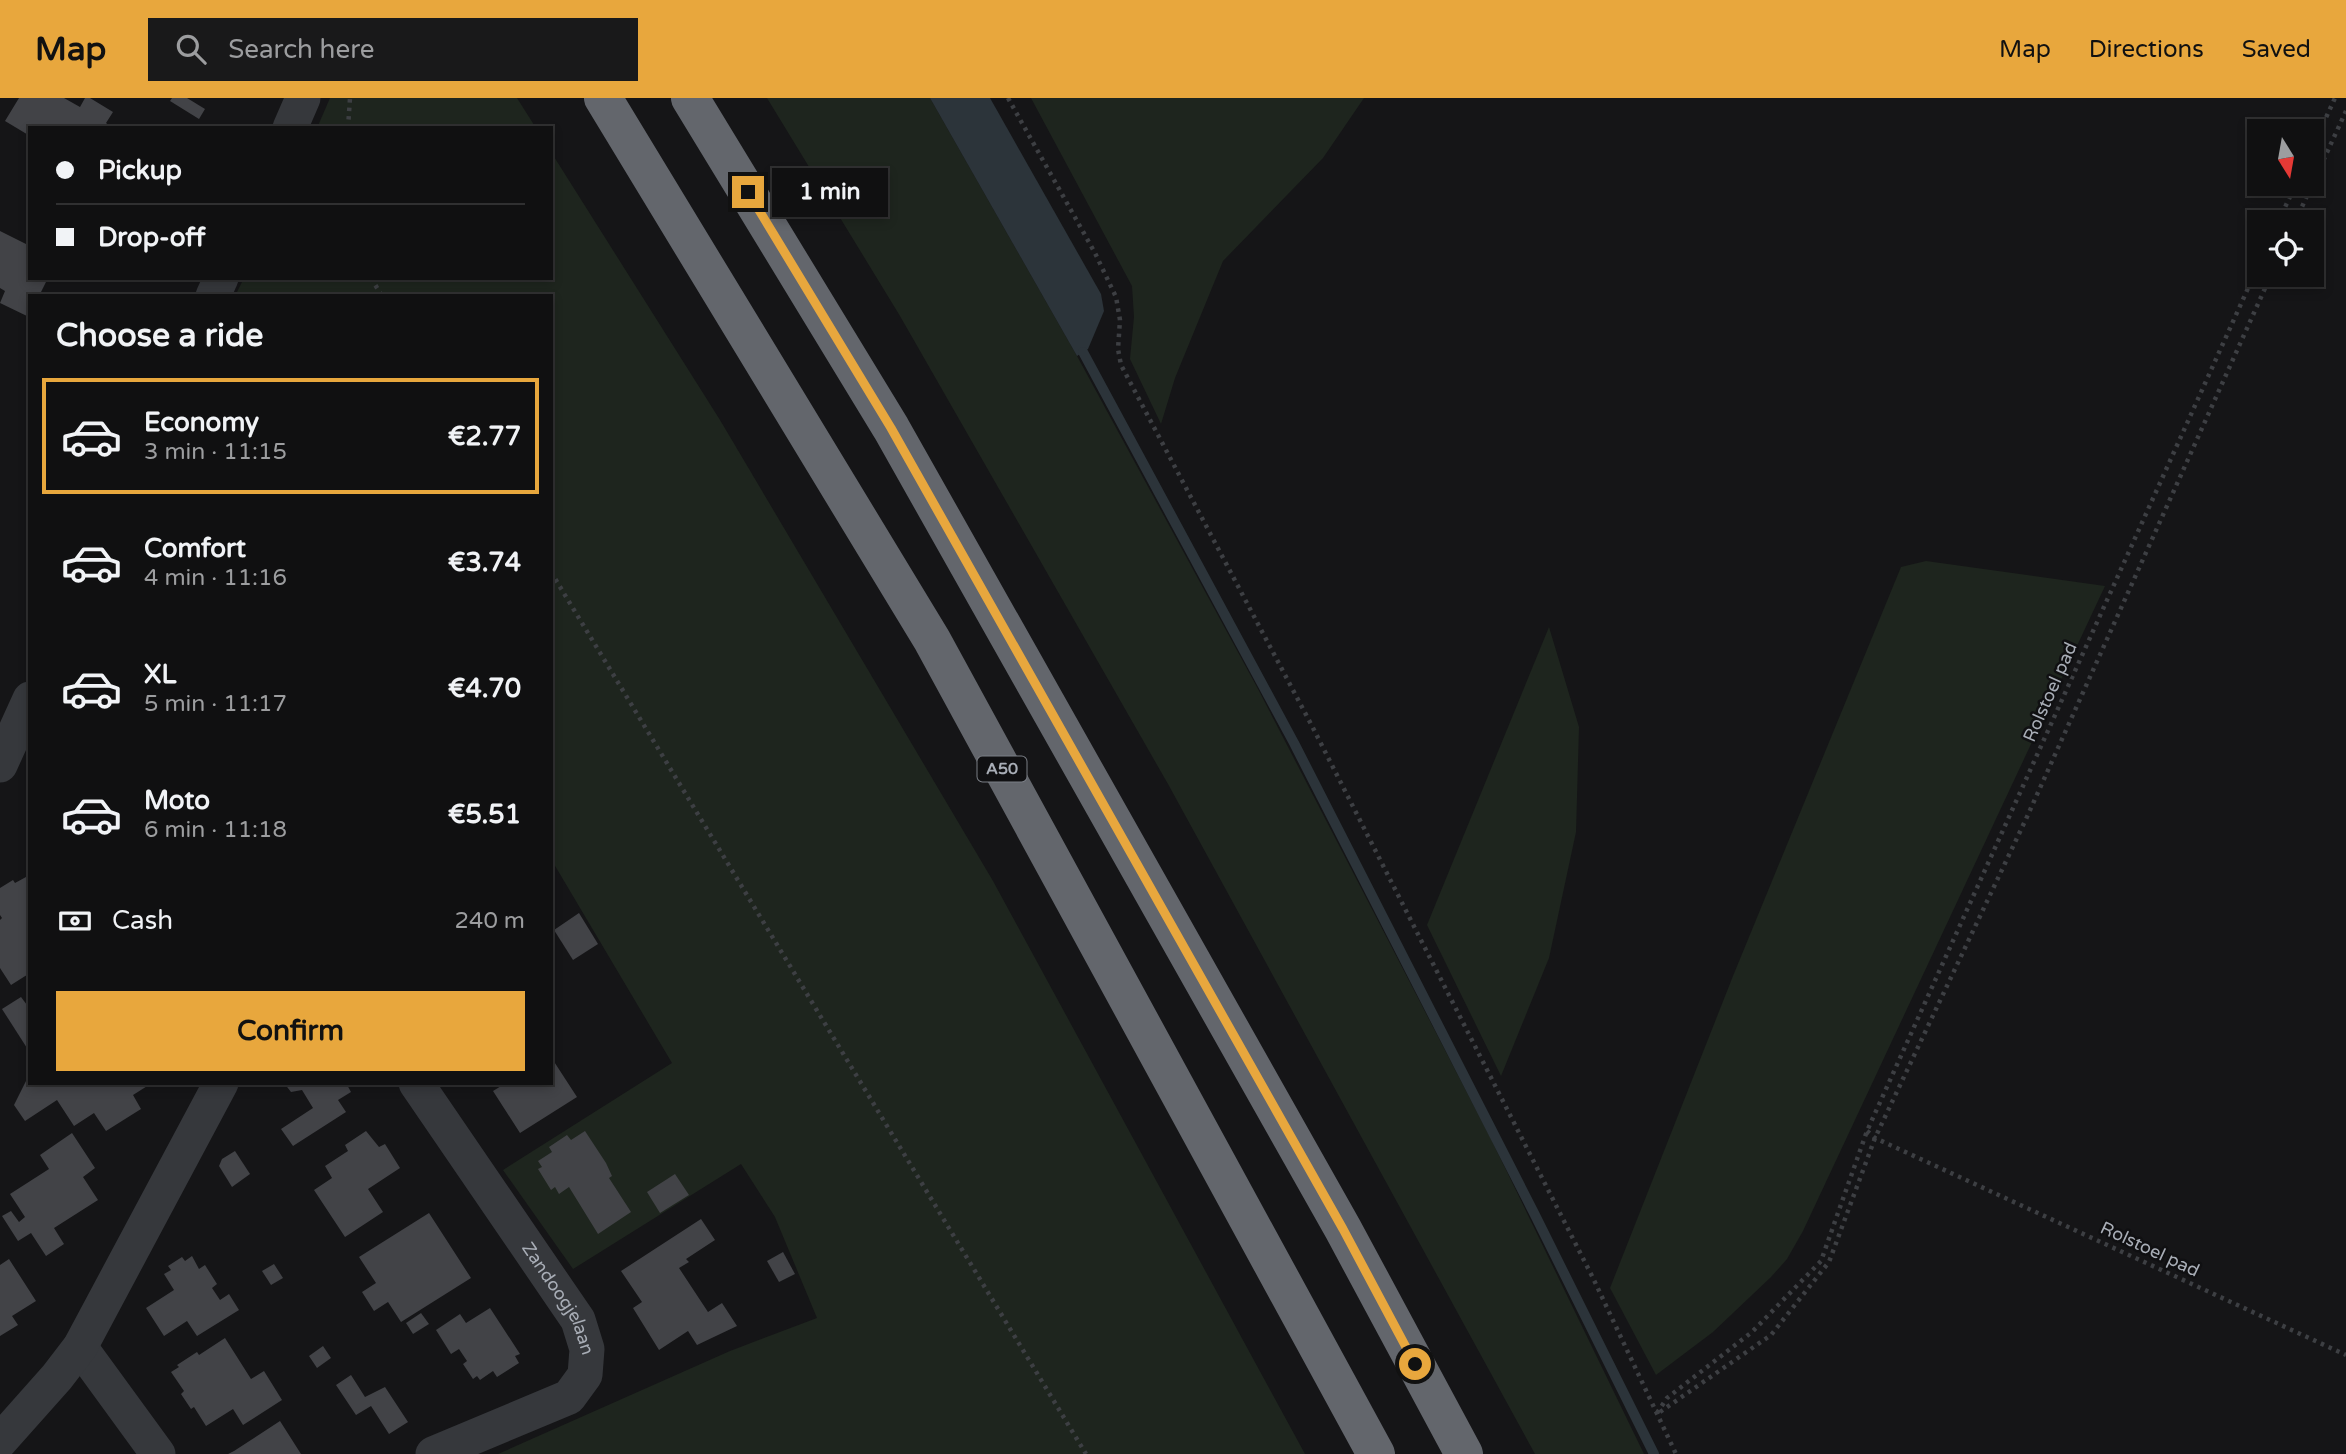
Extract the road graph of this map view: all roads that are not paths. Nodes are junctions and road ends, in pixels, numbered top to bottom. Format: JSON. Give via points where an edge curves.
{"nodes":[{"id":1,"x":303,"y":98,"type":"edge"},
{"id":2,"x":603,"y":98,"type":"edge"},
{"id":3,"x":690,"y":98,"type":"edge"},
{"id":4,"x":291,"y":126,"type":"edge"},
{"id":5,"x":28,"y":703,"type":"edge"},
{"id":6,"x":0,"y":765,"type":"edge"},
{"id":7,"x":220,"y":1085,"type":"edge"},
{"id":8,"x":417,"y":1085,"type":"edge"},
{"id":9,"x":80,"y":1347,"type":"junction"},
{"id":10,"x":0,"y":1441,"type":"edge"},
{"id":11,"x":158,"y":1454,"type":"edge"},
{"id":12,"x":433,"y":1454,"type":"edge"},
{"id":13,"x":1376,"y":1454,"type":"edge"},
{"id":14,"x":1464,"y":1454,"type":"edge"}],
"edges":[{"from":1,"to":4,"type":"street"},
{"from":2,"to":13,"type":"highway","number":"A50","via":[[932,640]]},
{"from":3,"to":14,"type":"highway","via":[[891,428],[1343,1229]]},
{"from":5,"to":6,"type":"street"},
{"from":7,"to":9,"type":"street"},
{"from":8,"to":12,"type":"street","name":"Zandoogjelaan","via":[[578,1320],[587,1349],[585,1375],[569,1397]]},
{"from":9,"to":10,"type":"street"},
{"from":9,"to":11,"type":"street"}]}
